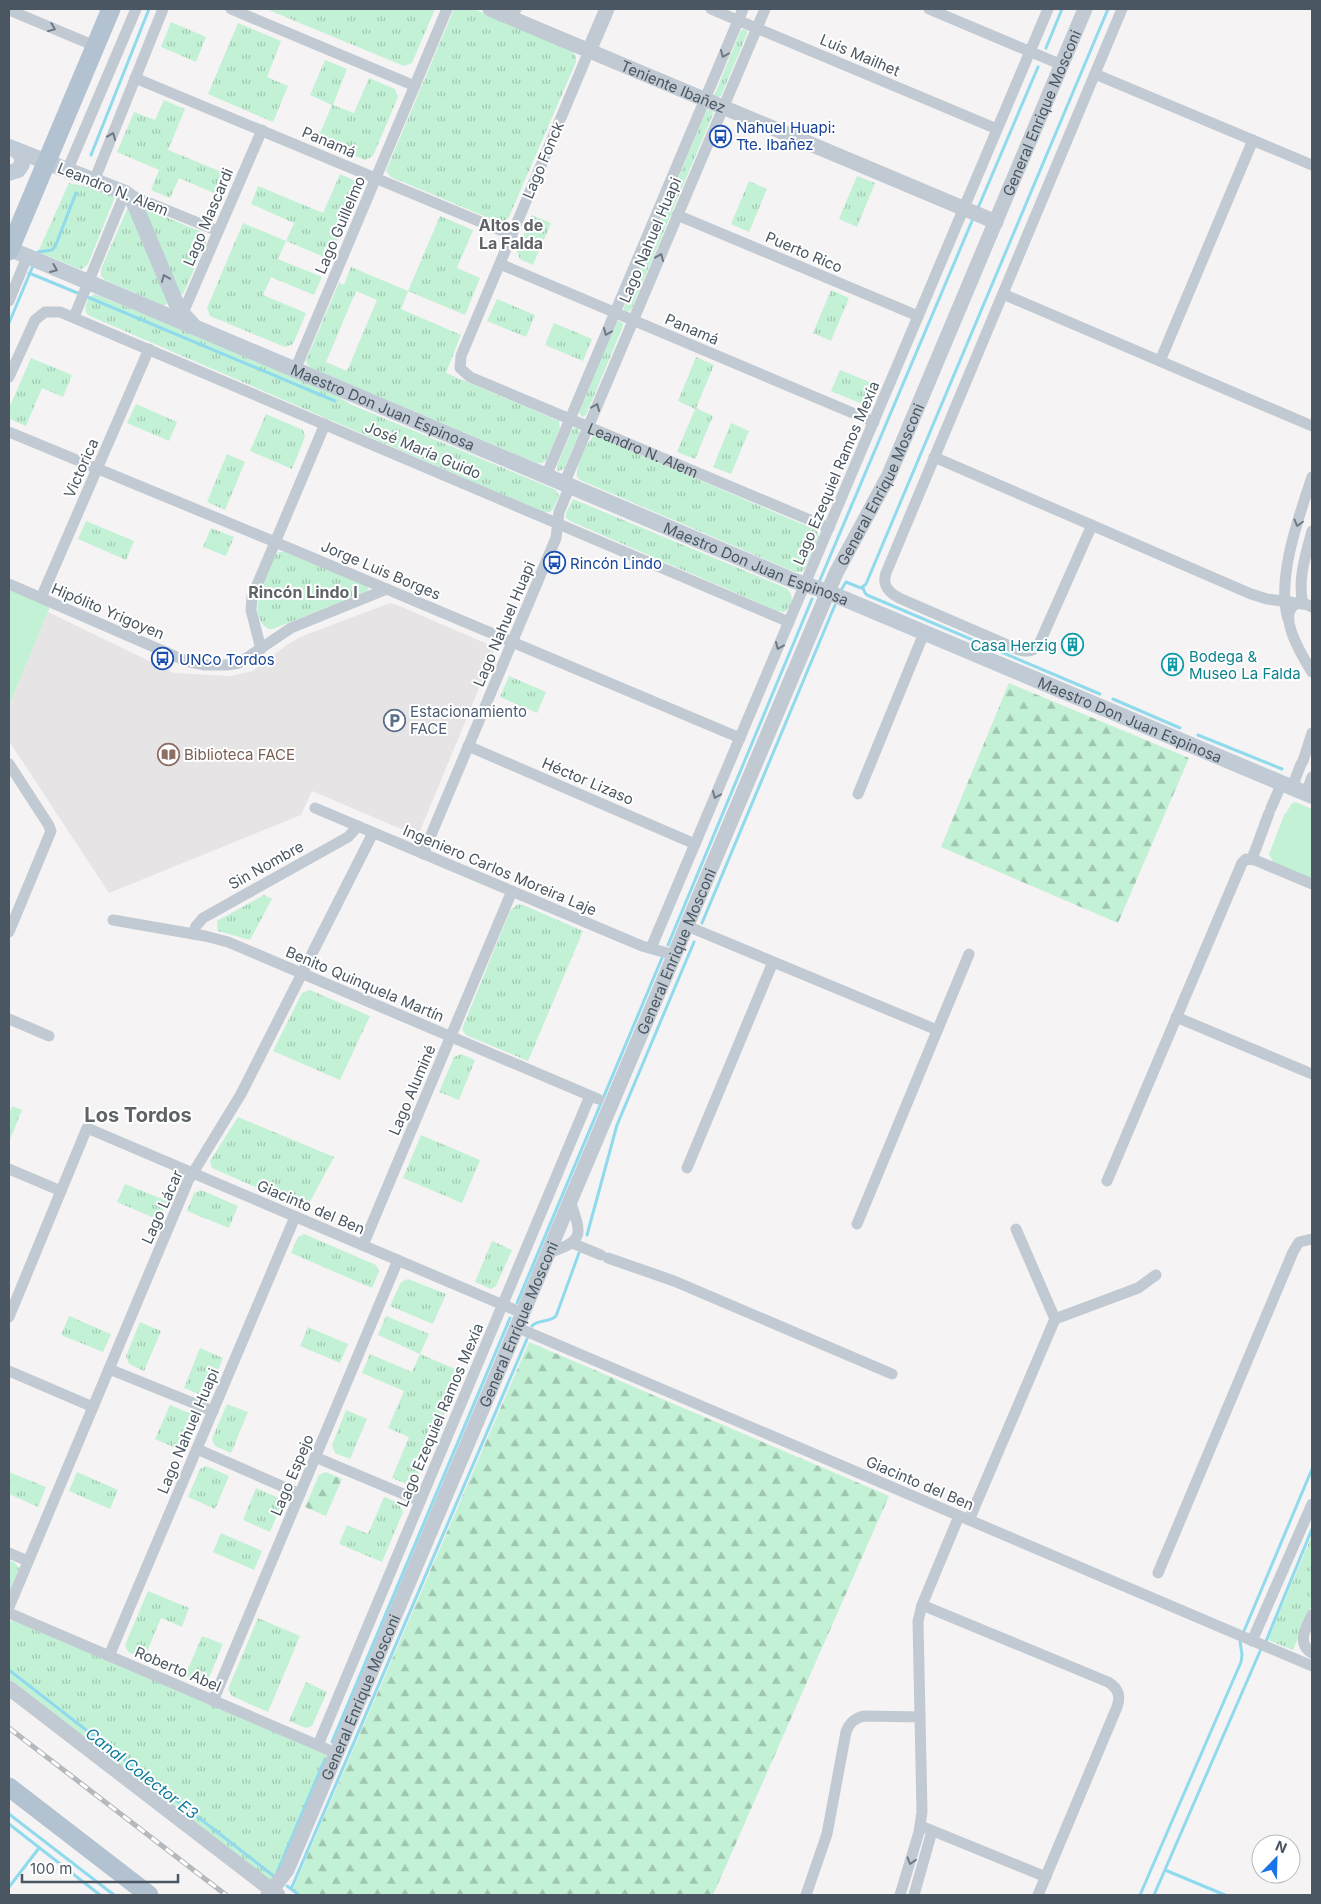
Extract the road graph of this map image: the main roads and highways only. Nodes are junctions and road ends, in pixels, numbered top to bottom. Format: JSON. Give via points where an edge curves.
{"nodes":[{"id":1,"x":111,"y":9,"type":"edge"},
{"id":2,"x":12,"y":148,"type":"edge"},
{"id":3,"x":46,"y":162,"type":"junction"},
{"id":4,"x":9,"y":173,"type":"edge"},
{"id":5,"x":37,"y":185,"type":"junction"},
{"id":6,"x":125,"y":193,"type":"joint"},
{"id":7,"x":9,"y":250,"type":"edge"},
{"id":8,"x":202,"y":331,"type":"junction"},
{"id":9,"x":1298,"y":790,"type":"edge"},
{"id":10,"x":9,"y":1787,"type":"edge"},
{"id":11,"x":150,"y":1895,"type":"edge"}],
"edges":[{"from":1,"to":3,"type":"main road"},
{"from":2,"to":3,"type":"main road","name":"Leandro N. Alem"},
{"from":2,"to":4,"type":"main road","via":[[22,156],[22,164],[18,170]]},
{"from":3,"to":5,"type":"main road"},
{"from":3,"to":6,"type":"main road","name":"Leandro N. Alem"},
{"from":4,"to":5,"type":"main road","name":"Leandro N. Alem"},
{"from":5,"to":7,"type":"main road"},
{"from":8,"to":6,"type":"main road","name":"Maestro Don Juan Espinosa","one_way":true,"via":[[176,306],[135,204]]},
{"from":7,"to":8,"type":"main road","name":"Maestro Don Juan Espinosa","one_way":true,"via":[[85,291]]},
{"from":8,"to":9,"type":"main road","name":"Maestro Don Juan Espinosa"},
{"from":10,"to":11,"type":"main road"}]}
